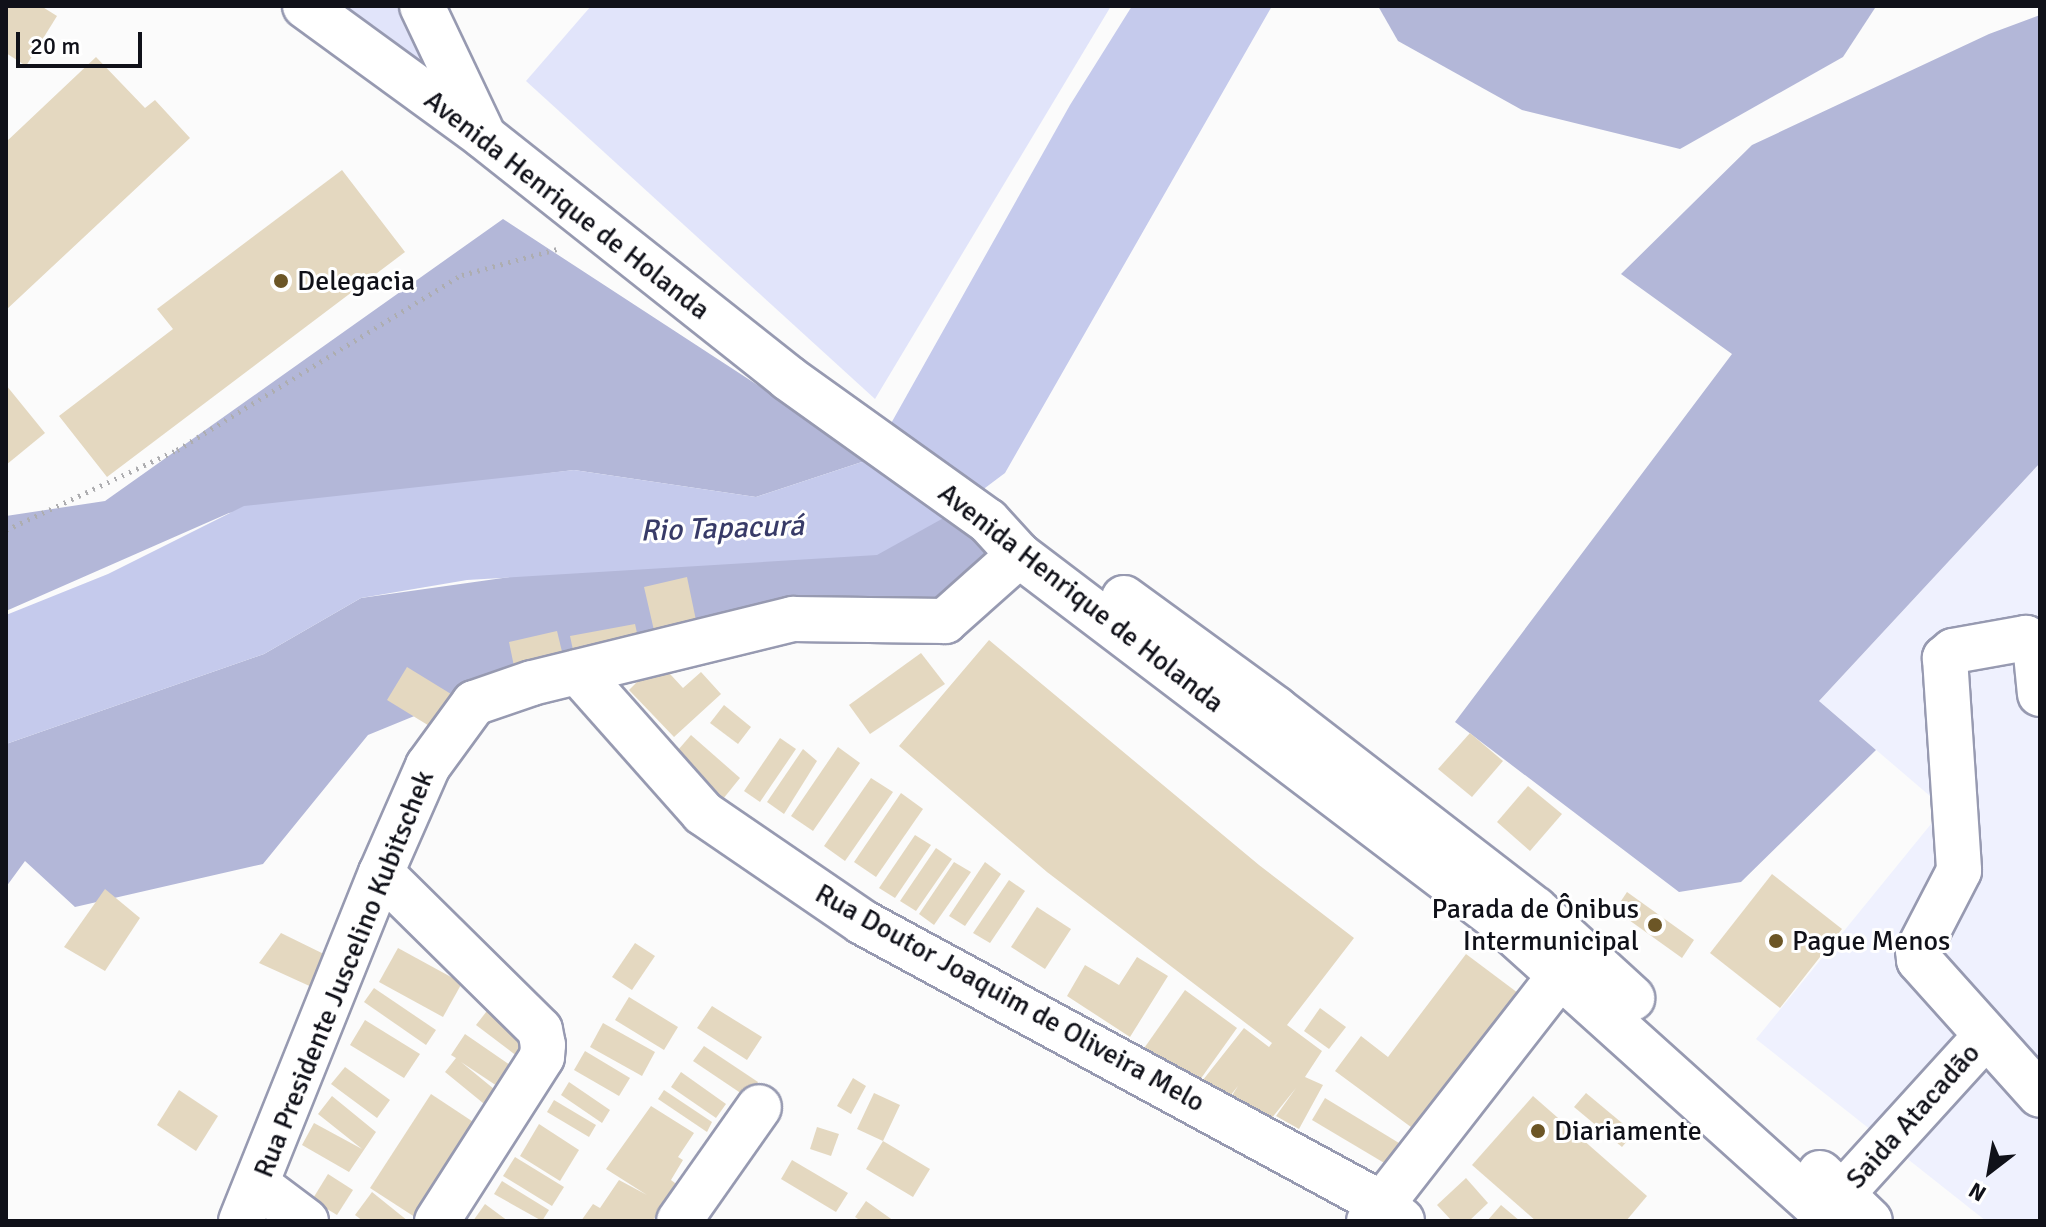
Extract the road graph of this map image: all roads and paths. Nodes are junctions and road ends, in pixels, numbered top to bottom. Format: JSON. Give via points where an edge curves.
{"nodes":[{"id":1,"x":305,"y":6,"type":"edge"},
{"id":2,"x":422,"y":6,"type":"edge"},
{"id":3,"x":483,"y":136,"type":"junction"},
{"id":4,"x":608,"y":235,"type":"junction"},
{"id":5,"x":988,"y":521,"type":"junction"},
{"id":6,"x":6,"y":530,"type":"edge"},
{"id":7,"x":1019,"y":555,"type":"junction"},
{"id":8,"x":578,"y":672,"type":"junction"},
{"id":9,"x":2040,"y":694,"type":"edge"},
{"id":10,"x":381,"y":873,"type":"junction"},
{"id":11,"x":1561,"y":974,"type":"junction"},
{"id":12,"x":1994,"y":1045,"type":"junction"},
{"id":13,"x":2040,"y":1095,"type":"edge"},
{"id":14,"x":759,"y":1107,"type":"dead end"},
{"id":15,"x":249,"y":1203,"type":"edge"},
{"id":16,"x":1851,"y":1212,"type":"edge"},
{"id":17,"x":1384,"y":1215,"type":"edge"},
{"id":18,"x":306,"y":1221,"type":"edge"},
{"id":19,"x":437,"y":1221,"type":"edge"},
{"id":20,"x":679,"y":1221,"type":"edge"}],
"edges":[{"from":1,"to":3,"type":"main road","name":"Avenida Henrique de Holanda"},
{"from":2,"to":3,"type":"main road"},
{"from":3,"to":4,"type":"main road","name":"Avenida Henrique de Holanda"},
{"from":4,"to":5,"type":"main road","name":"Avenida Henrique de Holanda","via":[[788,378]]},
{"from":4,"to":6,"type":"path","via":[[462,275],[177,450]]},
{"from":5,"to":7,"type":"main road","name":"Avenida Henrique de Holanda"},
{"from":5,"to":16,"type":"main road","via":[[1037,534],[1535,909]]},
{"from":7,"to":8,"type":"main road","name":"Rua Presidente Juscelino Kubitschek","via":[[945,621],[793,619]]},
{"from":7,"to":11,"type":"main road","name":"Avenida Henrique de Holanda","via":[[1494,916]]},
{"from":8,"to":10,"type":"main road","name":"Rua Presidente Juscelino Kubitschek","via":[[474,703],[428,766]]},
{"from":8,"to":17,"type":"main road","name":"Rua Doutor Joaquim de Oliveira Melo","via":[[703,813],[862,922]]},
{"from":9,"to":12,"type":"main road","via":[[2035,644],[2026,638],[1953,651],[1945,658],[1959,871],[1918,950],[1919,960]]},
{"from":10,"to":15,"type":"main road","name":"Rua Presidente Juscelino Kubitschek"},
{"from":10,"to":19,"type":"main road","via":[[540,1030],[543,1045],[542,1057]]},
{"from":11,"to":16,"type":"main road","name":"Avenida Henrique de Holanda"},
{"from":11,"to":17,"type":"main road"},
{"from":12,"to":13,"type":"main road"},
{"from":12,"to":16,"type":"main road","name":"Saida Atacadão"},
{"from":14,"to":20,"type":"main road"},
{"from":15,"to":18,"type":"main road"}]}
